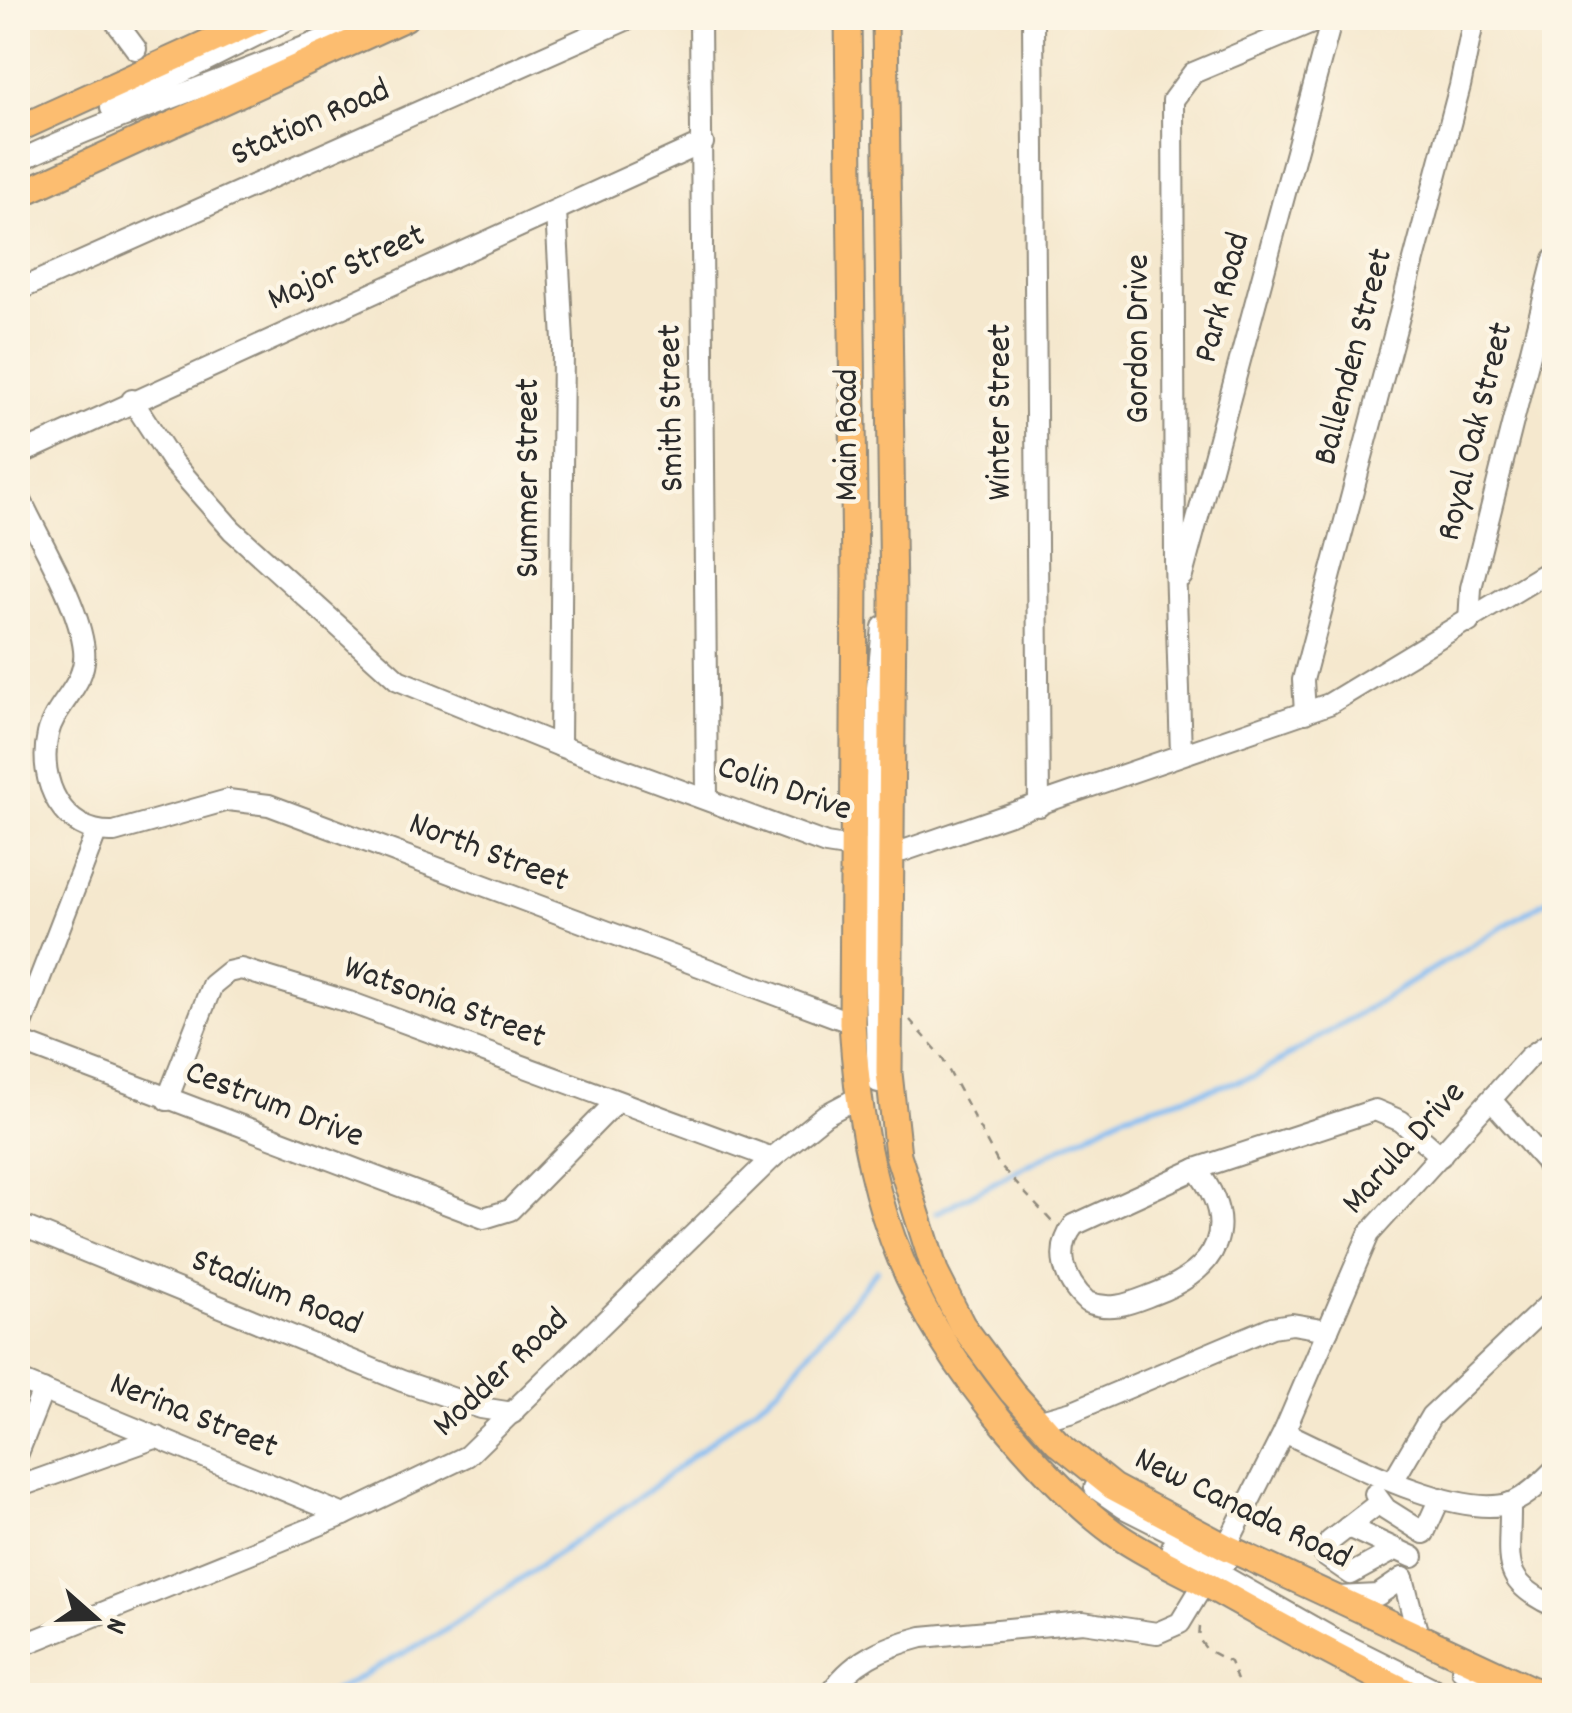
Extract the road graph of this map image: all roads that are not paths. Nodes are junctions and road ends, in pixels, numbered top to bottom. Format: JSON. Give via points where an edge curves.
{"nodes":[{"id":1,"x":113,"y":18,"type":"edge"},
{"id":2,"x":262,"y":18,"type":"edge"},
{"id":3,"x":291,"y":18,"type":"edge"},
{"id":4,"x":373,"y":18,"type":"edge"},
{"id":5,"x":404,"y":18,"type":"edge"},
{"id":6,"x":630,"y":18,"type":"edge"},
{"id":7,"x":700,"y":18,"type":"edge"},
{"id":8,"x":848,"y":18,"type":"edge"},
{"id":9,"x":856,"y":18,"type":"edge"},
{"id":10,"x":881,"y":18,"type":"edge"},
{"id":11,"x":1033,"y":18,"type":"edge"},
{"id":12,"x":1324,"y":18,"type":"edge"},
{"id":13,"x":1332,"y":18,"type":"edge"},
{"id":14,"x":1474,"y":18,"type":"edge"},
{"id":15,"x":136,"y":49,"type":"dead end"},
{"id":16,"x":18,"y":128,"type":"edge"},
{"id":17,"x":703,"y":143,"type":"junction"},
{"id":18,"x":18,"y":149,"type":"edge"},
{"id":19,"x":18,"y":160,"type":"edge"},
{"id":20,"x":18,"y":195,"type":"edge"},
{"id":21,"x":556,"y":210,"type":"junction"},
{"id":22,"x":1554,"y":259,"type":"edge"},
{"id":23,"x":18,"y":290,"type":"edge"},
{"id":24,"x":132,"y":400,"type":"junction"},
{"id":25,"x":18,"y":455,"type":"edge"},
{"id":26,"x":18,"y":494,"type":"edge"},
{"id":27,"x":1554,"y":568,"type":"edge"},
{"id":28,"x":1176,"y":594,"type":"junction"},
{"id":29,"x":1469,"y":622,"type":"junction"},
{"id":30,"x":1306,"y":713,"type":"junction"},
{"id":31,"x":560,"y":746,"type":"junction"},
{"id":32,"x":1181,"y":754,"type":"junction"},
{"id":33,"x":706,"y":798,"type":"junction"},
{"id":34,"x":1039,"y":806,"type":"junction"},
{"id":35,"x":96,"y":833,"type":"junction"},
{"id":36,"x":869,"y":850,"type":"junction"},
{"id":37,"x":852,"y":1024,"type":"junction"},
{"id":38,"x":18,"y":1038,"type":"edge"},
{"id":39,"x":1554,"y":1040,"type":"edge"},
{"id":40,"x":857,"y":1098,"type":"junction"},
{"id":41,"x":167,"y":1100,"type":"junction"},
{"id":42,"x":1492,"y":1101,"type":"junction"},
{"id":43,"x":615,"y":1103,"type":"junction"},
{"id":44,"x":1440,"y":1156,"type":"junction"},
{"id":45,"x":772,"y":1158,"type":"junction"},
{"id":46,"x":1196,"y":1169,"type":"junction"},
{"id":47,"x":1554,"y":1180,"type":"edge"},
{"id":48,"x":18,"y":1224,"type":"edge"},
{"id":49,"x":1554,"y":1299,"type":"edge"},
{"id":50,"x":1328,"y":1330,"type":"junction"},
{"id":51,"x":18,"y":1380,"type":"edge"},
{"id":52,"x":42,"y":1390,"type":"junction"},
{"id":53,"x":513,"y":1413,"type":"junction"},
{"id":54,"x":1037,"y":1421,"type":"junction"},
{"id":55,"x":1284,"y":1432,"type":"junction"},
{"id":56,"x":158,"y":1437,"type":"junction"},
{"id":57,"x":18,"y":1453,"type":"edge"},
{"id":58,"x":1554,"y":1470,"type":"edge"},
{"id":59,"x":1383,"y":1477,"type":"junction"},
{"id":60,"x":18,"y":1487,"type":"edge"},
{"id":61,"x":1440,"y":1498,"type":"junction"},
{"id":62,"x":1379,"y":1503,"type":"junction"},
{"id":63,"x":1510,"y":1503,"type":"junction"},
{"id":64,"x":344,"y":1515,"type":"junction"},
{"id":65,"x":1348,"y":1527,"type":"junction"},
{"id":66,"x":1215,"y":1564,"type":"junction"},
{"id":67,"x":1338,"y":1597,"type":"junction"},
{"id":68,"x":1554,"y":1606,"type":"edge"},
{"id":69,"x":1418,"y":1635,"type":"junction"},
{"id":70,"x":18,"y":1647,"type":"edge"},
{"id":71,"x":829,"y":1696,"type":"edge"},
{"id":72,"x":1416,"y":1696,"type":"edge"},
{"id":73,"x":1448,"y":1696,"type":"edge"},
{"id":74,"x":1514,"y":1696,"type":"edge"},
{"id":75,"x":1546,"y":1696,"type":"edge"}],
"edges":[{"from":1,"to":15,"type":"street"},
{"from":2,"to":16,"type":"main road"},
{"from":3,"to":18,"type":"street"},
{"from":4,"to":19,"type":"street"},
{"from":5,"to":20,"type":"main road"},
{"from":6,"to":23,"type":"street","name":"Station Road"},
{"from":7,"to":17,"type":"street","name":"Smith Street"},
{"from":8,"to":36,"type":"main road","name":"Main Road","via":[[854,576]]},
{"from":9,"to":36,"type":"street","name":"Main Road"},
{"from":10,"to":36,"type":"main road","name":"Main Road","via":[[892,602]]},
{"from":11,"to":34,"type":"street","name":"Winter Street"},
{"from":12,"to":28,"type":"street","name":"Gordon Drive","via":[[1193,74],[1173,100]]},
{"from":13,"to":28,"type":"street","name":"Park Road"},
{"from":14,"to":30,"type":"street","name":"Ballenden Street","via":[[1303,680]]},
{"from":17,"to":21,"type":"street","name":"Major Street"},
{"from":17,"to":33,"type":"street","name":"Smith Street"},
{"from":21,"to":24,"type":"street","name":"Major Street"},
{"from":21,"to":31,"type":"street","name":"Summer Street","via":[[564,341]]},
{"from":22,"to":29,"type":"street","name":"Royal Oak Street","via":[[1471,588]]},
{"from":24,"to":25,"type":"street","name":"Major Street"},
{"from":24,"to":31,"type":"street","name":"Colin Drive","via":[[173,463],[232,530],[398,680]]},
{"from":26,"to":35,"type":"street","via":[[85,653],[80,679],[48,733],[52,788],[71,822]]},
{"from":27,"to":29,"type":"street","name":"Colin Drive"},
{"from":28,"to":32,"type":"street","name":"Gordon Drive"},
{"from":29,"to":30,"type":"street","name":"Colin Drive"},
{"from":30,"to":32,"type":"street","name":"Colin Drive"},
{"from":31,"to":33,"type":"street","name":"Colin Drive"},
{"from":32,"to":34,"type":"street","name":"Colin Drive"},
{"from":33,"to":36,"type":"street","name":"Colin Drive","via":[[815,840]]},
{"from":34,"to":36,"type":"street","name":"Colin Drive"},
{"from":35,"to":37,"type":"street","name":"North Street","via":[[135,829],[228,800],[269,805]]},
{"from":35,"to":38,"type":"street"},
{"from":36,"to":37,"type":"main road","name":"New Canada Road"},
{"from":36,"to":54,"type":"main road","name":"New Canada Road","via":[[888,993],[892,1116],[917,1223],[975,1344]]},
{"from":36,"to":66,"type":"street","name":"New Canada Road","via":[[880,1100],[900,1198],[934,1294],[980,1368],[1066,1464]]},
{"from":37,"to":40,"type":"main road","name":"New Canada Road"},
{"from":38,"to":41,"type":"street","name":"Cestrum Drive"},
{"from":39,"to":42,"type":"street","name":"Marula Drive","via":[[1529,1057]]},
{"from":40,"to":45,"type":"street","name":"Modder Road"},
{"from":40,"to":66,"type":"main road","name":"New Canada Road","via":[[892,1240],[916,1299],[958,1368],[1045,1472],[1116,1534]]},
{"from":41,"to":43,"type":"street","name":"Cestrum Drive","via":[[477,1217],[510,1210]]},
{"from":41,"to":43,"type":"street","name":"Watsonia Street","via":[[212,985],[241,969],[349,1002]]},
{"from":42,"to":44,"type":"street","name":"Marula Drive"},
{"from":42,"to":47,"type":"street"},
{"from":43,"to":45,"type":"street","name":"Watsonia Street"},
{"from":44,"to":46,"type":"street","via":[[1401,1121],[1376,1110]]},
{"from":44,"to":50,"type":"street","name":"Marula Drive","via":[[1369,1234]]},
{"from":45,"to":53,"type":"street","name":"Modder Road"},
{"from":46,"to":46,"type":"street","via":[[1088,1215],[1066,1236],[1065,1272],[1079,1295],[1098,1306],[1120,1307],[1192,1277],[1211,1255],[1220,1221],[1215,1193]]},
{"from":48,"to":53,"type":"street","name":"Stadium Road","via":[[402,1381]]},
{"from":49,"to":59,"type":"street","via":[[1431,1416]]},
{"from":50,"to":54,"type":"street","via":[[1272,1328]]},
{"from":50,"to":55,"type":"street","name":"Marula Drive"},
{"from":51,"to":52,"type":"street","name":"Nerina Street"},
{"from":52,"to":56,"type":"street","name":"Nerina Street"},
{"from":52,"to":57,"type":"street"},
{"from":53,"to":64,"type":"street","name":"Modder Road","via":[[447,1468]]},
{"from":54,"to":66,"type":"main road","name":"New Canada Road"},
{"from":55,"to":59,"type":"street"},
{"from":55,"to":66,"type":"street","name":"Marula Drive"},
{"from":56,"to":60,"type":"street"},
{"from":56,"to":64,"type":"street","name":"Nerina Street"},
{"from":58,"to":63,"type":"street"},
{"from":59,"to":61,"type":"street"},
{"from":59,"to":62,"type":"street"},
{"from":61,"to":62,"type":"street","via":[[1424,1533]]},
{"from":61,"to":63,"type":"street"},
{"from":62,"to":65,"type":"street"},
{"from":63,"to":68,"type":"street","via":[[1512,1576],[1523,1591]]},
{"from":64,"to":70,"type":"street","name":"Modder Road"},
{"from":65,"to":65,"type":"street","via":[[1404,1553],[1351,1574],[1324,1556]]},
{"from":66,"to":67,"type":"main road","name":"New Canada Road"},
{"from":66,"to":71,"type":"street","name":"Marula Drive","via":[[1180,1624],[1157,1633],[1083,1622],[922,1637],[860,1662]]},
{"from":66,"to":72,"type":"main road","name":"New Canada Road","via":[[1329,1654]]},
{"from":66,"to":73,"type":"street","name":"New Canada Road","via":[[1334,1639]]},
{"from":66,"to":74,"type":"street","name":"New Canada Road"},
{"from":67,"to":69,"type":"main road","name":"New Canada Road"},
{"from":67,"to":69,"type":"street","via":[[1378,1595],[1403,1578]]},
{"from":69,"to":75,"type":"main road","name":"New Canada Road"}]}
